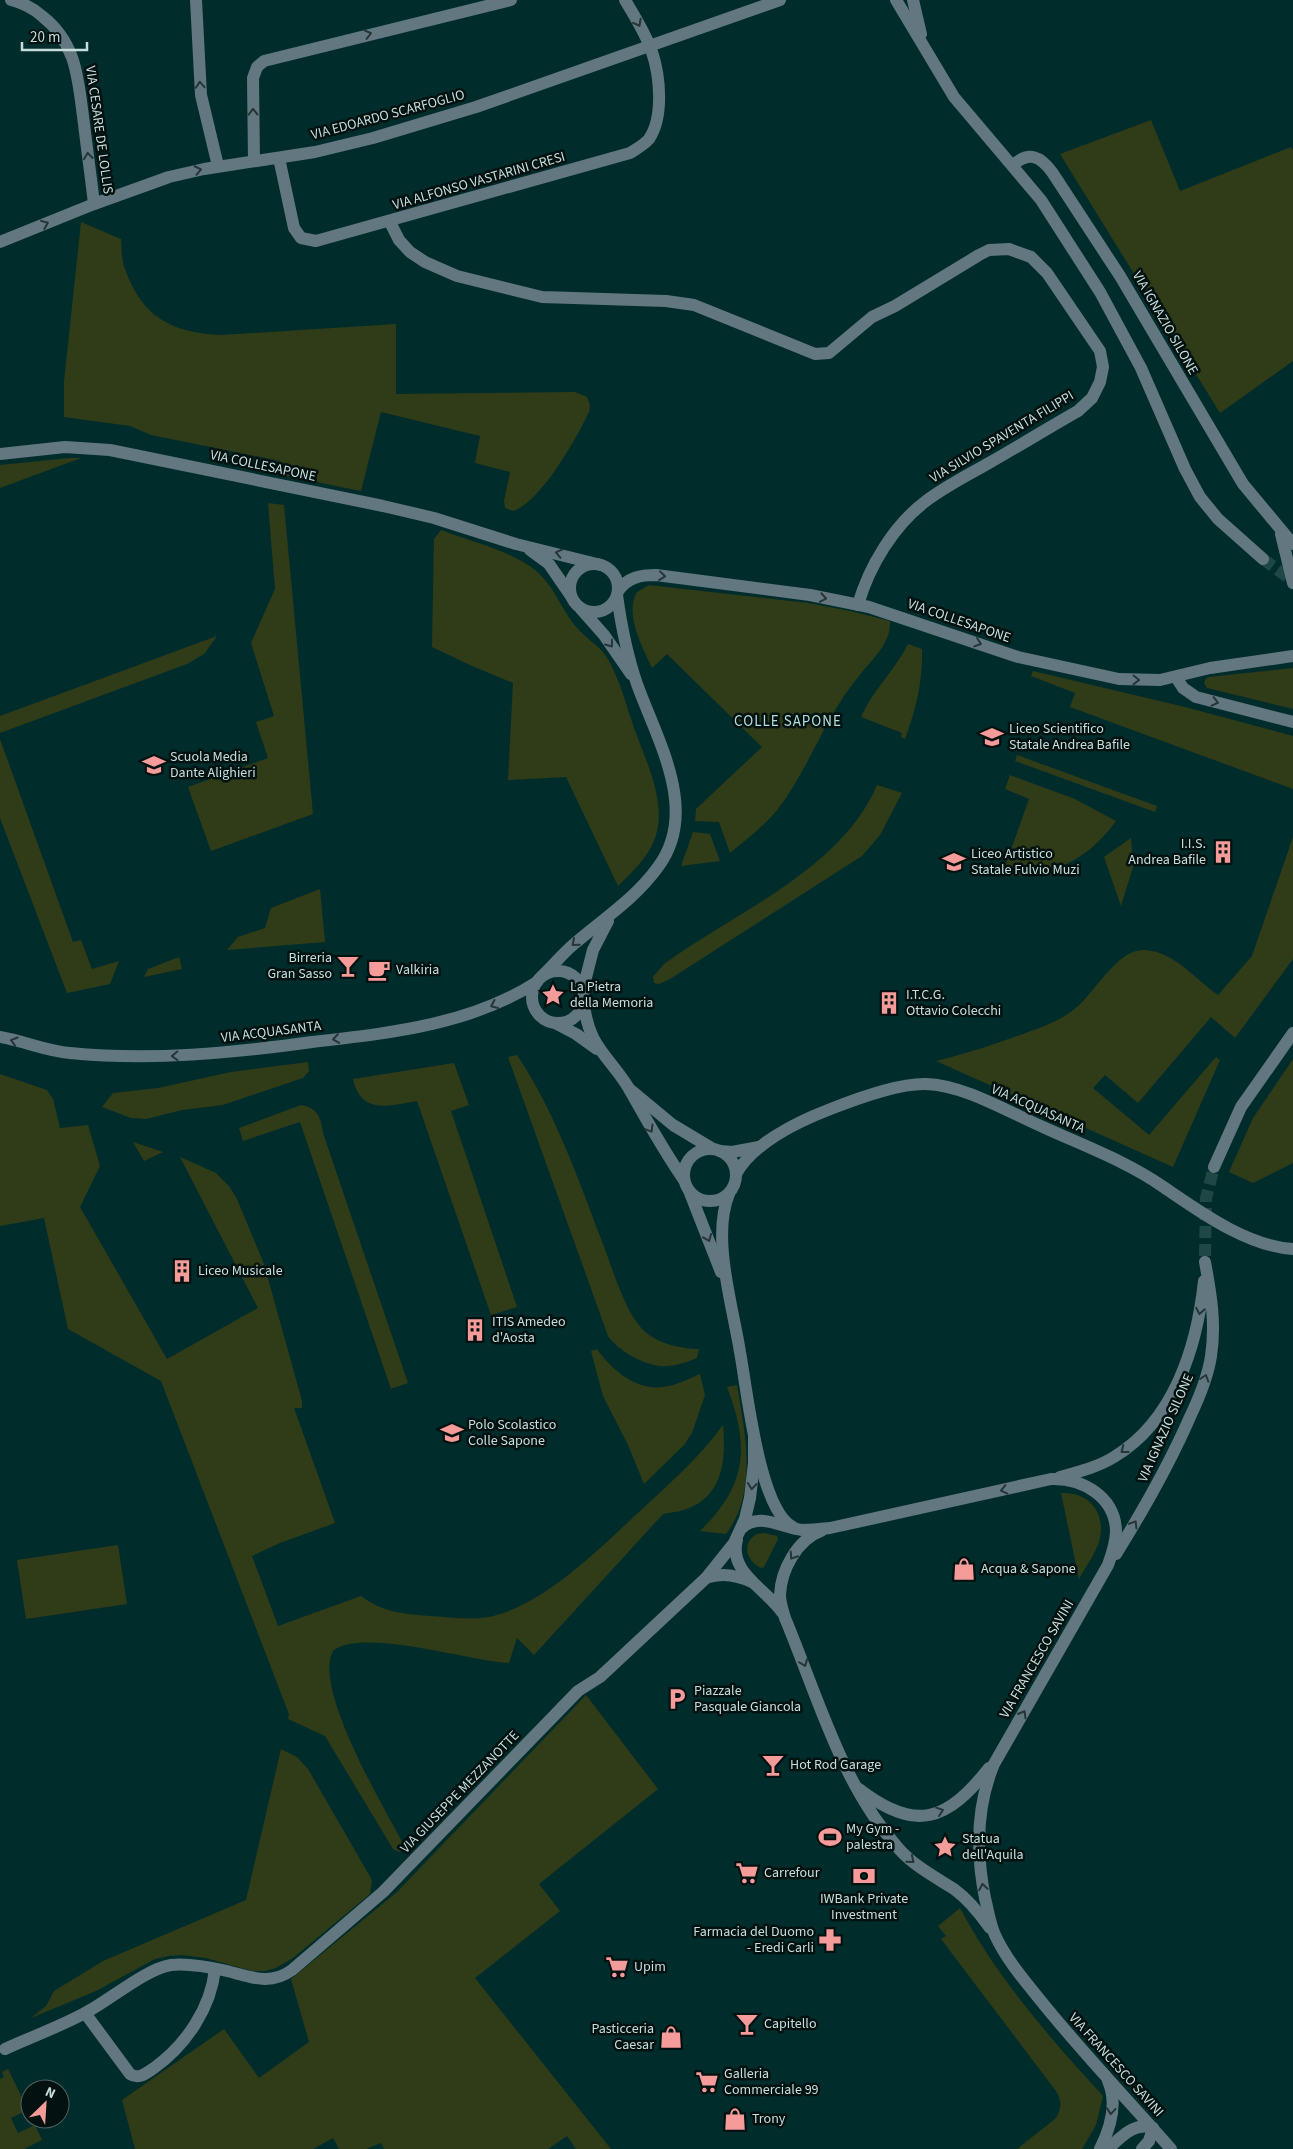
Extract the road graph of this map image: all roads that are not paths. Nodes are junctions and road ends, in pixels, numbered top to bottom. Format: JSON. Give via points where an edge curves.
{"nodes":[{"id":1,"x":11,"y":0,"type":"edge"},
{"id":2,"x":196,"y":0,"type":"edge"},
{"id":3,"x":511,"y":0,"type":"edge"},
{"id":4,"x":625,"y":0,"type":"edge"},
{"id":5,"x":780,"y":0,"type":"edge"},
{"id":6,"x":896,"y":0,"type":"edge"},
{"id":7,"x":913,"y":0,"type":"edge"},
{"id":8,"x":650,"y":46,"type":"junction"},
{"id":9,"x":925,"y":46,"type":"junction"},
{"id":10,"x":279,"y":158,"type":"junction"},
{"id":11,"x":254,"y":161,"type":"junction"},
{"id":12,"x":1013,"y":165,"type":"junction"},
{"id":13,"x":218,"y":166,"type":"junction"},
{"id":14,"x":94,"y":204,"type":"junction"},
{"id":15,"x":390,"y":222,"type":"junction"},
{"id":16,"x":0,"y":242,"type":"edge"},
{"id":17,"x":0,"y":454,"type":"edge"},
{"id":18,"x":1279,"y":529,"type":"junction"},
{"id":19,"x":516,"y":544,"type":"junction"},
{"id":20,"x":1293,"y":544,"type":"edge"},
{"id":21,"x":1262,"y":559,"type":"tunnel mouth"},
{"id":22,"x":601,"y":565,"type":"junction"},
{"id":23,"x":1293,"y":583,"type":"edge"},
{"id":24,"x":618,"y":593,"type":"junction"},
{"id":25,"x":576,"y":603,"type":"junction"},
{"id":26,"x":858,"y":604,"type":"junction"},
{"id":27,"x":1293,"y":656,"type":"edge"},
{"id":28,"x":1176,"y":677,"type":"junction"},
{"id":29,"x":637,"y":683,"type":"junction"},
{"id":30,"x":1293,"y":722,"type":"edge"},
{"id":31,"x":612,"y":915,"type":"junction"},
{"id":32,"x":540,"y":979,"type":"junction"},
{"id":33,"x":584,"y":989,"type":"junction"},
{"id":34,"x":584,"y":1003,"type":"junction"},
{"id":35,"x":554,"y":1023,"type":"junction"},
{"id":36,"x":1293,"y":1033,"type":"edge"},
{"id":37,"x":0,"y":1037,"type":"edge"},
{"id":38,"x":601,"y":1053,"type":"junction"},
{"id":39,"x":627,"y":1086,"type":"junction"},
{"id":40,"x":762,"y":1146,"type":"junction"},
{"id":41,"x":717,"y":1150,"type":"junction"},
{"id":42,"x":1214,"y":1167,"type":"tunnel mouth"},
{"id":43,"x":736,"y":1174,"type":"junction"},
{"id":44,"x":684,"y":1180,"type":"junction"},
{"id":45,"x":690,"y":1193,"type":"junction"},
{"id":46,"x":728,"y":1194,"type":"junction"},
{"id":47,"x":1293,"y":1249,"type":"edge"},
{"id":48,"x":727,"y":1286,"type":"junction"},
{"id":49,"x":754,"y":1437,"type":"junction"},
{"id":50,"x":1052,"y":1479,"type":"junction"},
{"id":51,"x":795,"y":1528,"type":"junction"},
{"id":52,"x":830,"y":1528,"type":"junction"},
{"id":53,"x":739,"y":1533,"type":"junction"},
{"id":54,"x":1108,"y":1565,"type":"junction"},
{"id":55,"x":706,"y":1578,"type":"junction"},
{"id":56,"x":757,"y":1585,"type":"junction"},
{"id":57,"x":786,"y":1618,"type":"junction"},
{"id":58,"x":998,"y":1756,"type":"junction"},
{"id":59,"x":851,"y":1780,"type":"junction"},
{"id":60,"x":994,"y":1934,"type":"junction"},
{"id":61,"x":215,"y":1968,"type":"junction"},
{"id":62,"x":85,"y":2013,"type":"junction"},
{"id":63,"x":5,"y":2049,"type":"dead end"},
{"id":64,"x":1102,"y":2073,"type":"junction"},
{"id":65,"x":1153,"y":2128,"type":"junction"},
{"id":66,"x":1100,"y":2149,"type":"edge"},
{"id":67,"x":1108,"y":2149,"type":"edge"},
{"id":68,"x":1142,"y":2149,"type":"edge"},
{"id":69,"x":1172,"y":2149,"type":"edge"}],
"edges":[{"from":14,"to":1,"type":"street","name":"VIA CESARE DE LOLLIS","one_way":true,"via":[[72,54],[52,24],[32,9]]},
{"from":13,"to":2,"type":"street","one_way":true,"via":[[201,95]]},
{"from":11,"to":3,"type":"street","one_way":true,"via":[[253,78],[257,67],[264,61]]},
{"from":4,"to":8,"type":"street","name":"VIA ALFONSO VASTARINI CRESI","one_way":true},
{"from":5,"to":8,"type":"street","name":"VIA EDOARDO SCARFOGLIO"},
{"from":6,"to":9,"type":"street"},
{"from":7,"to":9,"type":"street"},
{"from":8,"to":10,"type":"street","name":"VIA EDOARDO SCARFOGLIO","via":[[448,116],[346,145]]},
{"from":8,"to":15,"type":"street","name":"VIA ALFONSO VASTARINI CRESI","via":[[657,76],[658,108],[652,134],[639,148],[619,157]]},
{"from":9,"to":12,"type":"street","via":[[954,97]]},
{"from":10,"to":11,"type":"street","name":"VIA EDOARDO SCARFOGLIO"},
{"from":10,"to":15,"type":"street","name":"VIA ALFONSO VASTARINI CRESI","via":[[294,228],[302,238],[325,240]]},
{"from":11,"to":13,"type":"street","name":"VIA EDOARDO SCARFOGLIO"},
{"from":12,"to":18,"type":"street","name":"VIA IGNAZIO SILONE","via":[[1030,156],[1043,162],[1052,172],[1120,276],[1238,476]]},
{"from":12,"to":21,"type":"street","via":[[1056,220],[1116,319],[1142,368],[1200,497],[1218,519]]},
{"from":14,"to":13,"type":"street","name":"VIA EDOARDO SCARFOGLIO","one_way":true,"via":[[169,177]]},
{"from":16,"to":14,"type":"street","name":"VIA EDOARDO SCARFOGLIO","one_way":true},
{"from":15,"to":26,"type":"street","name":"VIA SILVIO SPAVENTA FILIPPI","via":[[410,252],[457,276],[542,297],[680,302],[822,355],[835,349],[872,317],[896,306],[978,255],[999,249],[1031,257],[1047,272],[1100,351],[1103,367],[1098,389],[1078,411],[939,492],[914,511],[873,566]]},
{"from":17,"to":19,"type":"street","name":"VIA COLLESAPONE","via":[[76,447],[110,450],[383,506]]},
{"from":18,"to":20,"type":"street","name":"VIA IGNAZIO SILONE"},
{"from":18,"to":23,"type":"street","name":"VIA IGNAZIO SILONE"},
{"from":22,"to":19,"type":"street","name":"VIA COLLESAPONE","one_way":true},
{"from":19,"to":25,"type":"street","name":"VIA COLLESAPONE","via":[[545,560]]},
{"from":22,"to":24,"type":"street","via":[[614,574]]},
{"from":22,"to":25,"type":"street","via":[[589,565],[576,573],[570,587]]},
{"from":24,"to":25,"type":"street","via":[[611,606],[600,612],[588,611]]},
{"from":24,"to":26,"type":"street","name":"VIA COLLESAPONE","one_way":true,"via":[[631,579],[656,575]]},
{"from":24,"to":29,"type":"street"},
{"from":25,"to":29,"type":"street","name":"VIA COLLESAPONE","one_way":true},
{"from":26,"to":28,"type":"street","name":"VIA COLLESAPONE","one_way":true,"via":[[1018,657],[1080,672],[1129,680]]},
{"from":27,"to":28,"type":"street","name":"VIA COLLESAPONE","via":[[1210,668]]},
{"from":28,"to":30,"type":"street","one_way":true,"via":[[1183,688],[1196,697]]},
{"from":29,"to":31,"type":"street","via":[[666,761],[676,806],[675,825],[661,864]]},
{"from":31,"to":32,"type":"street","one_way":true,"via":[[572,946]]},
{"from":31,"to":33,"type":"street","via":[[592,950]]},
{"from":32,"to":33,"type":"street","via":[[552,972],[566,972],[576,977]]},
{"from":32,"to":35,"type":"street","via":[[532,992],[534,1008],[544,1020]]},
{"from":32,"to":37,"type":"street","name":"VIA ACQUASANTA","one_way":true,"via":[[496,1004],[436,1024],[246,1051],[172,1056],[86,1054],[46,1049]]},
{"from":33,"to":34,"type":"street"},
{"from":34,"to":35,"type":"street","via":[[572,1020]]},
{"from":34,"to":38,"type":"street","via":[[590,1033]]},
{"from":35,"to":38,"type":"street","via":[[576,1034]]},
{"from":36,"to":42,"type":"street","via":[[1241,1107]]},
{"from":38,"to":39,"type":"street"},
{"from":39,"to":41,"type":"street","via":[[673,1125]]},
{"from":39,"to":44,"type":"street","one_way":true,"via":[[647,1124]]},
{"from":40,"to":41,"type":"street","name":"VIA ACQUASANTA","via":[[738,1152]]},
{"from":40,"to":43,"type":"street","name":"VIA ACQUASANTA"},
{"from":40,"to":47,"type":"street","name":"VIA ACQUASANTA","via":[[798,1123],[832,1108],[906,1086],[942,1086],[978,1098],[1125,1165],[1245,1236]]},
{"from":41,"to":43,"type":"street","via":[[733,1162]]},
{"from":41,"to":44,"type":"street","via":[[700,1150],[692,1155],[685,1166]]},
{"from":43,"to":46,"type":"street"},
{"from":44,"to":45,"type":"street"},
{"from":45,"to":46,"type":"street","via":[[709,1202]]},
{"from":45,"to":48,"type":"street","name":"VIA GIUSEPPE MEZZANOTTE","one_way":true},
{"from":46,"to":48,"type":"street","name":"VIA GIUSEPPE MEZZANOTTE","via":[[723,1230]]},
{"from":48,"to":49,"type":"street","name":"VIA GIUSEPPE MEZZANOTTE"},
{"from":49,"to":51,"type":"street","name":"VIA GIUSEPPE MEZZANOTTE","via":[[777,1509],[784,1521]]},
{"from":49,"to":53,"type":"street","name":"VIA GIUSEPPE MEZZANOTTE","one_way":true,"via":[[752,1488]]},
{"from":50,"to":52,"type":"street","name":"VIA FRANCESCO SAVINI","one_way":true},
{"from":50,"to":54,"type":"street","name":"VIA FRANCESCO SAVINI","via":[[1080,1483],[1107,1504],[1116,1533]]},
{"from":54,"to":50,"type":"street","name":"VIA IGNAZIO SILONE","one_way":true,"via":[[1163,1476],[1204,1382],[1211,1358],[1213,1328],[1205,1259],[1192,1348],[1177,1383],[1157,1416],[1131,1445],[1112,1459]]},
{"from":51,"to":52,"type":"street","name":"VIA FRANCESCO SAVINI"},
{"from":51,"to":53,"type":"street","name":"VIA FRANCESCO SAVINI","via":[[760,1520],[751,1522]]},
{"from":52,"to":57,"type":"street","one_way":true,"via":[[814,1533],[788,1563],[780,1597]]},
{"from":53,"to":55,"type":"street","name":"VIA GIUSEPPE MEZZANOTTE"},
{"from":53,"to":56,"type":"street","via":[[736,1558],[740,1568]]},
{"from":58,"to":54,"type":"street","name":"VIA FRANCESCO SAVINI","one_way":true},
{"from":55,"to":56,"type":"street","via":[[730,1575]]},
{"from":55,"to":61,"type":"street","name":"VIA GIUSEPPE MEZZANOTTE","via":[[600,1677],[578,1690],[383,1892],[288,1972],[274,1979],[262,1980]]},
{"from":56,"to":57,"type":"street"},
{"from":57,"to":59,"type":"street","one_way":true},
{"from":59,"to":58,"type":"street","one_way":true,"via":[[867,1796],[895,1812],[910,1816],[927,1815],[944,1811],[957,1803]]},
{"from":60,"to":58,"type":"street","name":"VIA FRANCESCO SAVINI","one_way":true,"via":[[983,1885],[978,1839],[985,1792]]},
{"from":59,"to":60,"type":"street","one_way":true,"via":[[867,1808],[899,1849],[964,1897]]},
{"from":60,"to":64,"type":"street","name":"VIA FRANCESCO SAVINI","via":[[1017,1971]]},
{"from":61,"to":62,"type":"street","name":"VIA GIUSEPPE MEZZANOTTE","via":[[179,1965],[160,1968]]},
{"from":61,"to":62,"type":"street","via":[[209,1994],[183,2042],[168,2058],[140,2076],[128,2072]]},
{"from":62,"to":63,"type":"street","name":"VIA GIUSEPPE MEZZANOTTE"},
{"from":64,"to":65,"type":"street","name":"VIA FRANCESCO SAVINI"},
{"from":64,"to":66,"type":"street","one_way":true,"via":[[1111,2090],[1112,2106],[1109,2127]]},
{"from":65,"to":67,"type":"street","via":[[1134,2128]]},
{"from":65,"to":68,"type":"street"},
{"from":65,"to":69,"type":"street","name":"VIA FRANCESCO SAVINI"}]}
